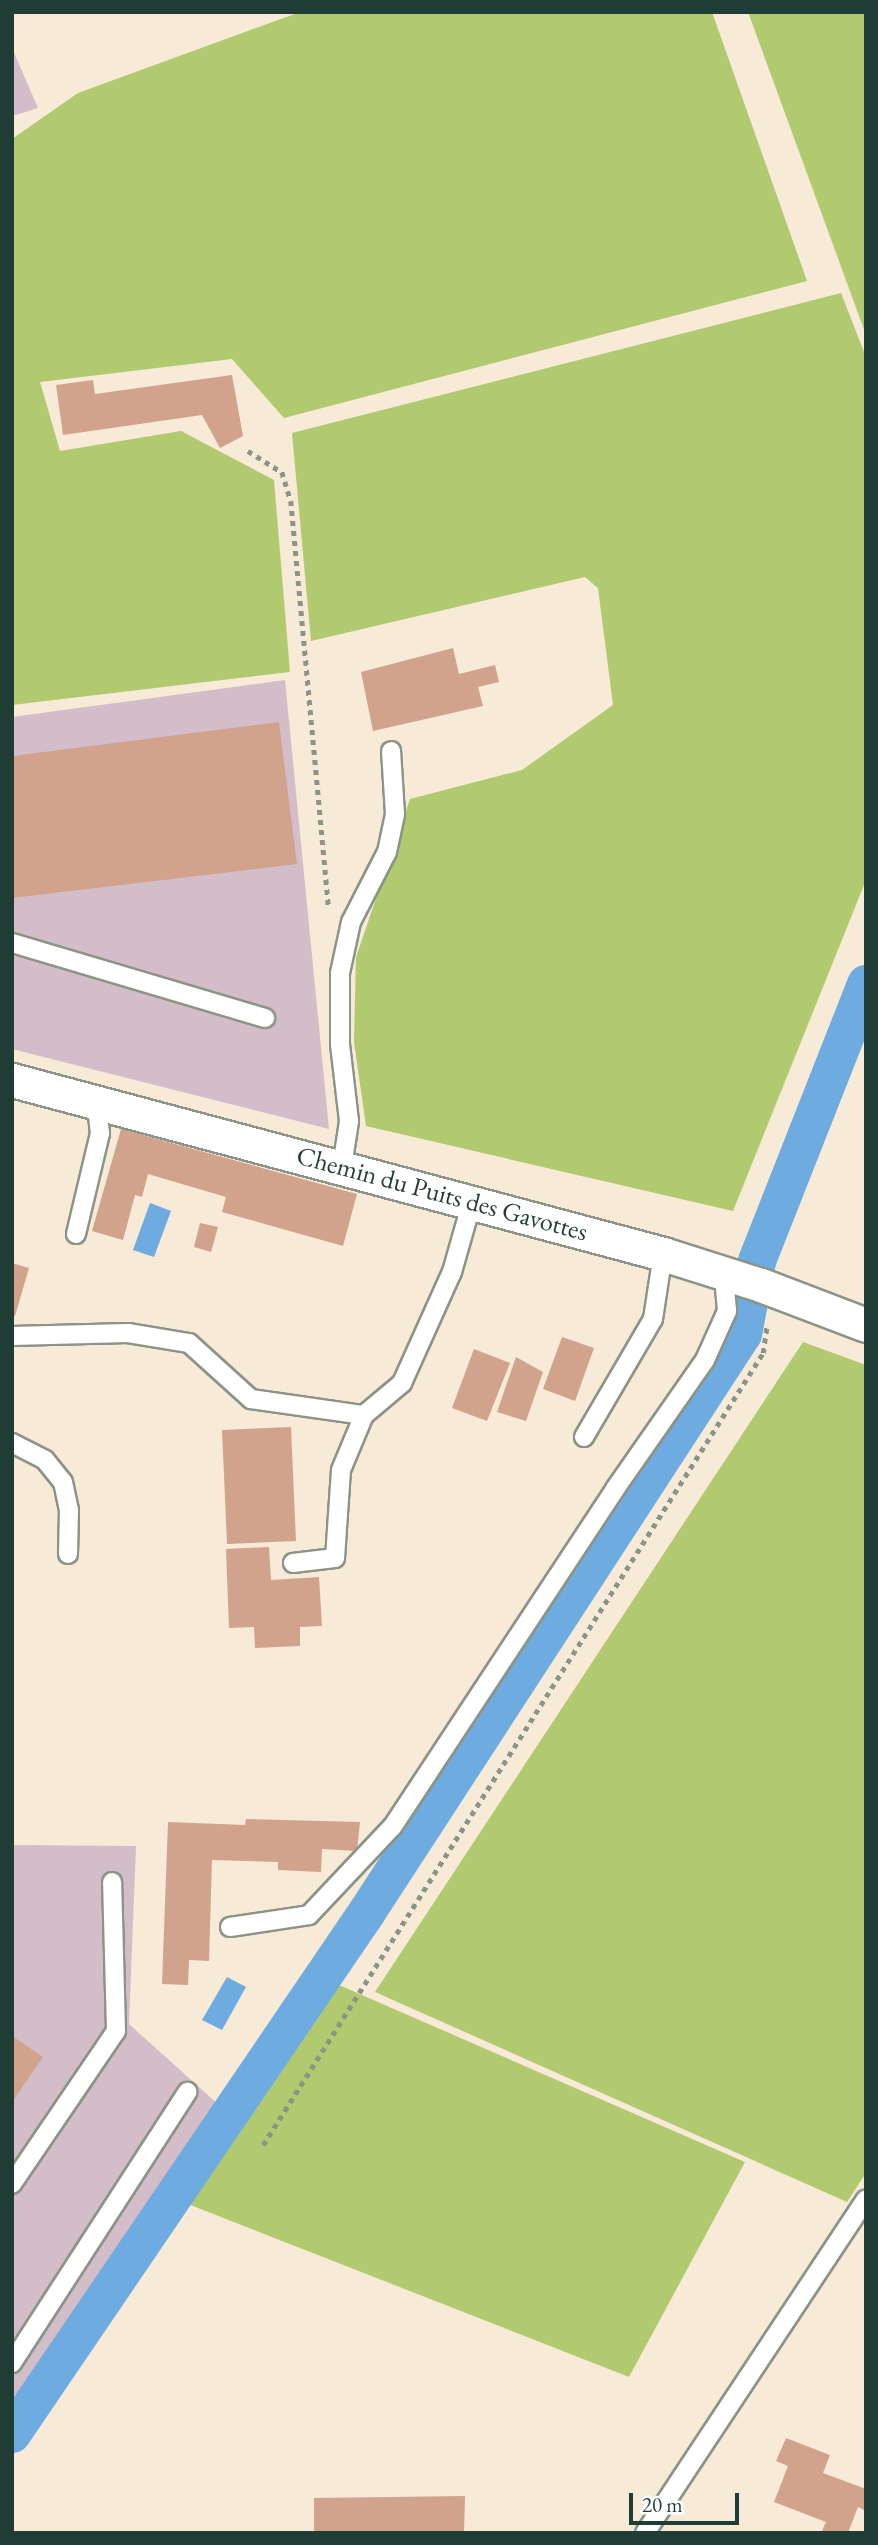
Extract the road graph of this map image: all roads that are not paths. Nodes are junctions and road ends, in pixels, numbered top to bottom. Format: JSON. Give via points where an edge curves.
{"nodes":[{"id":1,"x":391,"y":751,"type":"dead end"},
{"id":2,"x":12,"y":943,"type":"edge"},
{"id":3,"x":265,"y":1018,"type":"dead end"},
{"id":4,"x":12,"y":1080,"type":"edge"},
{"id":5,"x":96,"y":1101,"type":"junction"},
{"id":6,"x":342,"y":1167,"type":"junction"},
{"id":7,"x":472,"y":1202,"type":"junction"},
{"id":8,"x":76,"y":1234,"type":"dead end"},
{"id":9,"x":663,"y":1254,"type":"junction"},
{"id":10,"x":724,"y":1273,"type":"junction"},
{"id":11,"x":866,"y":1325,"type":"edge"},
{"id":12,"x":12,"y":1336,"type":"edge"},
{"id":13,"x":364,"y":1415,"type":"junction"},
{"id":14,"x":584,"y":1437,"type":"dead end"},
{"id":15,"x":12,"y":1443,"type":"edge"},
{"id":16,"x":68,"y":1554,"type":"dead end"},
{"id":17,"x":293,"y":1563,"type":"dead end"},
{"id":18,"x":112,"y":1882,"type":"dead end"},
{"id":19,"x":230,"y":1927,"type":"dead end"},
{"id":20,"x":187,"y":2092,"type":"dead end"},
{"id":21,"x":12,"y":2185,"type":"edge"},
{"id":22,"x":866,"y":2199,"type":"edge"},
{"id":23,"x":12,"y":2363,"type":"edge"},
{"id":24,"x":645,"y":2533,"type":"edge"}],
"edges":[{"from":1,"to":6,"type":"lane","via":[[395,814],[387,852],[351,922],[341,973],[340,1044],[349,1121]]},
{"from":2,"to":3,"type":"lane"},
{"from":4,"to":5,"type":"street","name":"Chemin du Puits des Gavottes"},
{"from":5,"to":6,"type":"street","name":"Chemin du Puits des Gavottes"},
{"from":5,"to":8,"type":"lane","via":[[100,1133]]},
{"from":6,"to":7,"type":"street","name":"Chemin du Puits des Gavottes"},
{"from":7,"to":9,"type":"street","name":"Chemin du Puits des Gavottes"},
{"from":7,"to":13,"type":"lane","via":[[452,1272],[402,1383]]},
{"from":9,"to":10,"type":"street","name":"Chemin du Puits des Gavottes"},
{"from":9,"to":14,"type":"lane","via":[[653,1319]]},
{"from":10,"to":11,"type":"street","name":"Chemin du Puits des Gavottes"},
{"from":10,"to":19,"type":"lane","via":[[727,1311],[705,1360],[393,1826],[309,1915]]},
{"from":12,"to":13,"type":"lane","via":[[128,1334],[189,1343],[251,1399]]},
{"from":13,"to":17,"type":"lane","via":[[341,1470],[335,1559]]},
{"from":15,"to":16,"type":"lane","via":[[46,1460],[63,1482],[69,1510]]},
{"from":18,"to":21,"type":"lane","via":[[116,2031]]},
{"from":20,"to":23,"type":"lane"},
{"from":22,"to":24,"type":"lane"}]}
